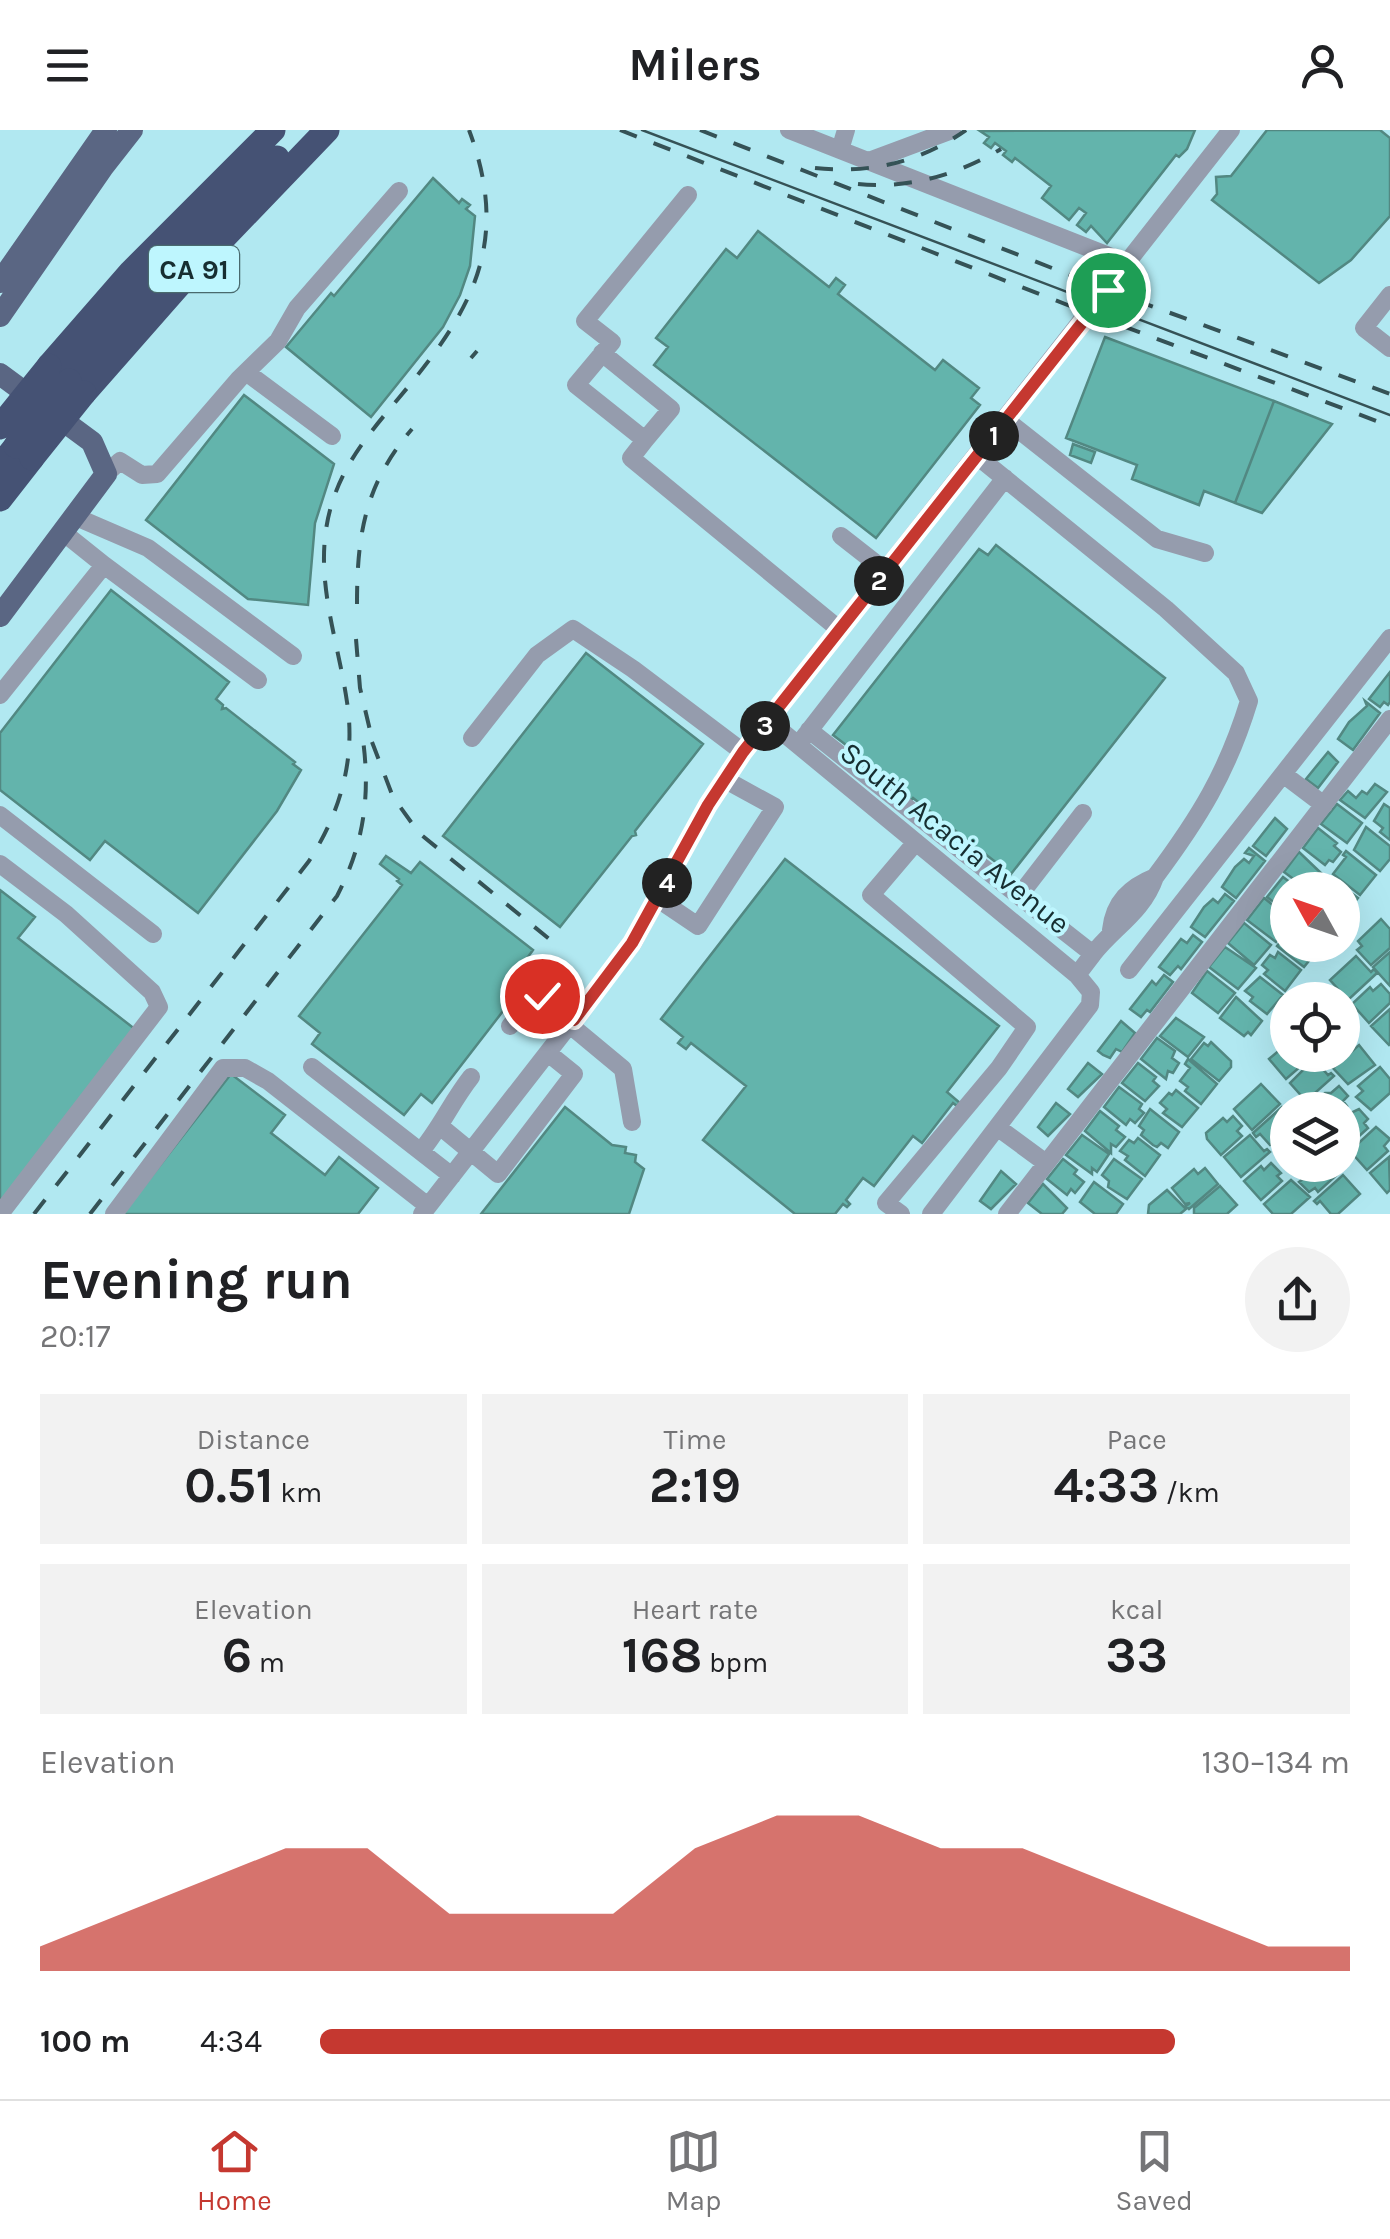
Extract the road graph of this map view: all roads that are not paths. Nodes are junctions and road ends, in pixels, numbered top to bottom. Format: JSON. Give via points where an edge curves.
{"nodes":[{"id":1,"x":106,"y":130,"type":"edge"},
{"id":2,"x":132,"y":130,"type":"edge"},
{"id":3,"x":273,"y":130,"type":"edge"},
{"id":4,"x":327,"y":130,"type":"edge"},
{"id":5,"x":344,"y":130,"type":"edge"},
{"id":6,"x":789,"y":130,"type":"edge"},
{"id":7,"x":846,"y":130,"type":"edge"},
{"id":8,"x":952,"y":130,"type":"edge"},
{"id":9,"x":1232,"y":130,"type":"edge"},
{"id":10,"x":306,"y":139,"type":"edge"},
{"id":11,"x":840,"y":150,"type":"junction"},
{"id":12,"x":869,"y":161,"type":"junction"},
{"id":13,"x":399,"y":191,"type":"dead end"},
{"id":14,"x":688,"y":195,"type":"dead end"},
{"id":15,"x":1127,"y":263,"type":"junction"},
{"id":16,"x":0,"y":282,"type":"edge"},
{"id":17,"x":1390,"y":295,"type":"edge"},
{"id":18,"x":0,"y":316,"type":"edge"},
{"id":19,"x":1390,"y":348,"type":"edge"},
{"id":20,"x":602,"y":354,"type":"junction"},
{"id":21,"x":246,"y":372,"type":"junction"},
{"id":22,"x":0,"y":374,"type":"edge"},
{"id":23,"x":68,"y":380,"type":"junction"},
{"id":24,"x":1006,"y":420,"type":"junction"},
{"id":25,"x":332,"y":436,"type":"dead end"},
{"id":26,"x":645,"y":440,"type":"junction"},
{"id":27,"x":16,"y":444,"type":"edge"},
{"id":28,"x":978,"y":456,"type":"junction"},
{"id":29,"x":0,"y":467,"type":"edge"},
{"id":30,"x":106,"y":474,"type":"junction"},
{"id":31,"x":1005,"y":478,"type":"junction"},
{"id":32,"x":0,"y":498,"type":"edge"},
{"id":33,"x":70,"y":525,"type":"junction"},
{"id":34,"x":841,"y":536,"type":"dead end"},
{"id":35,"x":1204,"y":553,"type":"dead end"},
{"id":36,"x":104,"y":565,"type":"junction"},
{"id":37,"x":887,"y":572,"type":"junction"},
{"id":38,"x":0,"y":616,"type":"edge"},
{"id":39,"x":840,"y":630,"type":"junction"},
{"id":40,"x":1390,"y":638,"type":"edge"},
{"id":41,"x":292,"y":656,"type":"dead end"},
{"id":42,"x":258,"y":680,"type":"dead end"},
{"id":43,"x":0,"y":695,"type":"edge"},
{"id":44,"x":1390,"y":719,"type":"edge"},
{"id":45,"x":769,"y":721,"type":"junction"},
{"id":46,"x":472,"y":738,"type":"dead end"},
{"id":47,"x":803,"y":738,"type":"junction"},
{"id":48,"x":743,"y":752,"type":"junction"},
{"id":49,"x":1283,"y":774,"type":"junction"},
{"id":50,"x":724,"y":780,"type":"junction"},
{"id":51,"x":1324,"y":805,"type":"junction"},
{"id":52,"x":1083,"y":813,"type":"dead end"},
{"id":53,"x":0,"y":815,"type":"edge"},
{"id":54,"x":916,"y":842,"type":"junction"},
{"id":55,"x":0,"y":864,"type":"edge"},
{"id":56,"x":1019,"y":896,"type":"junction"},
{"id":57,"x":658,"y":900,"type":"junction"},
{"id":58,"x":154,"y":934,"type":"dead end"},
{"id":59,"x":1093,"y":954,"type":"junction"},
{"id":60,"x":1128,"y":970,"type":"dead end"},
{"id":61,"x":1078,"y":974,"type":"junction"},
{"id":62,"x":572,"y":1022,"type":"junction"},
{"id":63,"x":510,"y":1026,"type":"dead end"},
{"id":64,"x":548,"y":1053,"type":"junction"},
{"id":65,"x":312,"y":1067,"type":"dead end"},
{"id":66,"x":471,"y":1076,"type":"dead end"},
{"id":67,"x":632,"y":1122,"type":"dead end"},
{"id":68,"x":441,"y":1127,"type":"junction"},
{"id":69,"x":997,"y":1127,"type":"junction"},
{"id":70,"x":421,"y":1151,"type":"junction"},
{"id":71,"x":471,"y":1152,"type":"junction"},
{"id":72,"x":1046,"y":1163,"type":"junction"},
{"id":73,"x":452,"y":1176,"type":"junction"},
{"id":74,"x":425,"y":1210,"type":"edge"},
{"id":75,"x":0,"y":1214,"type":"edge"},
{"id":76,"x":114,"y":1214,"type":"edge"},
{"id":77,"x":900,"y":1214,"type":"edge"},
{"id":78,"x":931,"y":1214,"type":"edge"},
{"id":79,"x":1007,"y":1214,"type":"edge"}],
"edges":[{"from":1,"to":16,"type":"main road"},
{"from":2,"to":18,"type":"main road"},
{"from":3,"to":23,"type":"highway","number":"CA 91","via":[[131,272]]},
{"from":4,"to":10,"type":"highway","number":"CA 91"},
{"from":5,"to":10,"type":"highway"},
{"from":6,"to":11,"type":"street"},
{"from":7,"to":11,"type":"street"},
{"from":8,"to":12,"type":"street"},
{"from":9,"to":15,"type":"street"},
{"from":10,"to":23,"type":"highway","number":"CA 91","via":[[186,277]]},
{"from":11,"to":12,"type":"street"},
{"from":12,"to":15,"type":"street"},
{"from":13,"to":21,"type":"street"},
{"from":14,"to":20,"type":"street","via":[[585,321],[612,342]]},
{"from":15,"to":24,"type":"street"},
{"from":17,"to":19,"type":"street","via":[[1364,328]]},
{"from":20,"to":26,"type":"street","via":[[576,385]]},
{"from":20,"to":26,"type":"street","via":[[674,405]]},
{"from":21,"to":25,"type":"street"},
{"from":21,"to":30,"type":"street","via":[[157,474],[142,475],[120,462]]},
{"from":22,"to":30,"type":"main road","via":[[92,442]]},
{"from":23,"to":27,"type":"highway","number":"CA 91","bridge":true},
{"from":23,"to":27,"type":"highway","number":"CA 91","bridge":true},
{"from":24,"to":28,"type":"street"},
{"from":24,"to":35,"type":"street","via":[[1157,539]]},
{"from":26,"to":39,"type":"street","via":[[631,458]]},
{"from":27,"to":29,"type":"highway"},
{"from":27,"to":32,"type":"highway","number":"CA 91"},
{"from":28,"to":31,"type":"street"},
{"from":28,"to":37,"type":"street"},
{"from":30,"to":33,"type":"main road"},
{"from":31,"to":47,"type":"street"},
{"from":31,"to":59,"type":"street","via":[[1236,672],[1249,701],[1233,752],[1199,818],[1149,894]]},
{"from":33,"to":36,"type":"street"},
{"from":33,"to":38,"type":"main road"},
{"from":33,"to":41,"type":"street","via":[[148,548]]},
{"from":34,"to":37,"type":"street"},
{"from":36,"to":42,"type":"street"},
{"from":36,"to":43,"type":"street"},
{"from":37,"to":39,"type":"street"},
{"from":39,"to":45,"type":"street"},
{"from":40,"to":49,"type":"street"},
{"from":44,"to":51,"type":"street"},
{"from":45,"to":47,"type":"street","name":"South Acacia Avenue"},
{"from":45,"to":48,"type":"street"},
{"from":46,"to":48,"type":"street","via":[[537,655],[573,629]]},
{"from":47,"to":54,"type":"street","name":"South Acacia Avenue"},
{"from":47,"to":56,"type":"street"},
{"from":48,"to":50,"type":"street"},
{"from":49,"to":51,"type":"street"},
{"from":49,"to":60,"type":"street"},
{"from":50,"to":57,"type":"street"},
{"from":50,"to":57,"type":"street","via":[[775,807],[698,926]]},
{"from":51,"to":72,"type":"street"},
{"from":52,"to":56,"type":"street"},
{"from":53,"to":58,"type":"street"},
{"from":54,"to":61,"type":"street","name":"South Acacia Avenue"},
{"from":54,"to":77,"type":"street","via":[[871,896],[1027,1027],[886,1203]]},
{"from":55,"to":75,"type":"street","via":[[66,914],[152,992],[159,1007]]},
{"from":56,"to":59,"type":"street"},
{"from":57,"to":62,"type":"street"},
{"from":59,"to":61,"type":"street"},
{"from":61,"to":69,"type":"street","name":"South Acacia Avenue","via":[[1091,992],[1090,1006]]},
{"from":62,"to":63,"type":"street","via":[[542,996]]},
{"from":62,"to":64,"type":"street"},
{"from":62,"to":67,"type":"street","via":[[623,1069]]},
{"from":64,"to":71,"type":"street"},
{"from":64,"to":71,"type":"street","via":[[574,1074],[520,1146],[498,1174]]},
{"from":65,"to":70,"type":"street"},
{"from":66,"to":68,"type":"street"},
{"from":68,"to":70,"type":"street"},
{"from":68,"to":71,"type":"street"},
{"from":69,"to":72,"type":"street"},
{"from":69,"to":78,"type":"street"},
{"from":70,"to":73,"type":"street"},
{"from":71,"to":73,"type":"street"},
{"from":72,"to":79,"type":"street"},
{"from":73,"to":74,"type":"street"},
{"from":74,"to":76,"type":"street","via":[[268,1081],[245,1068],[223,1068]]}]}
